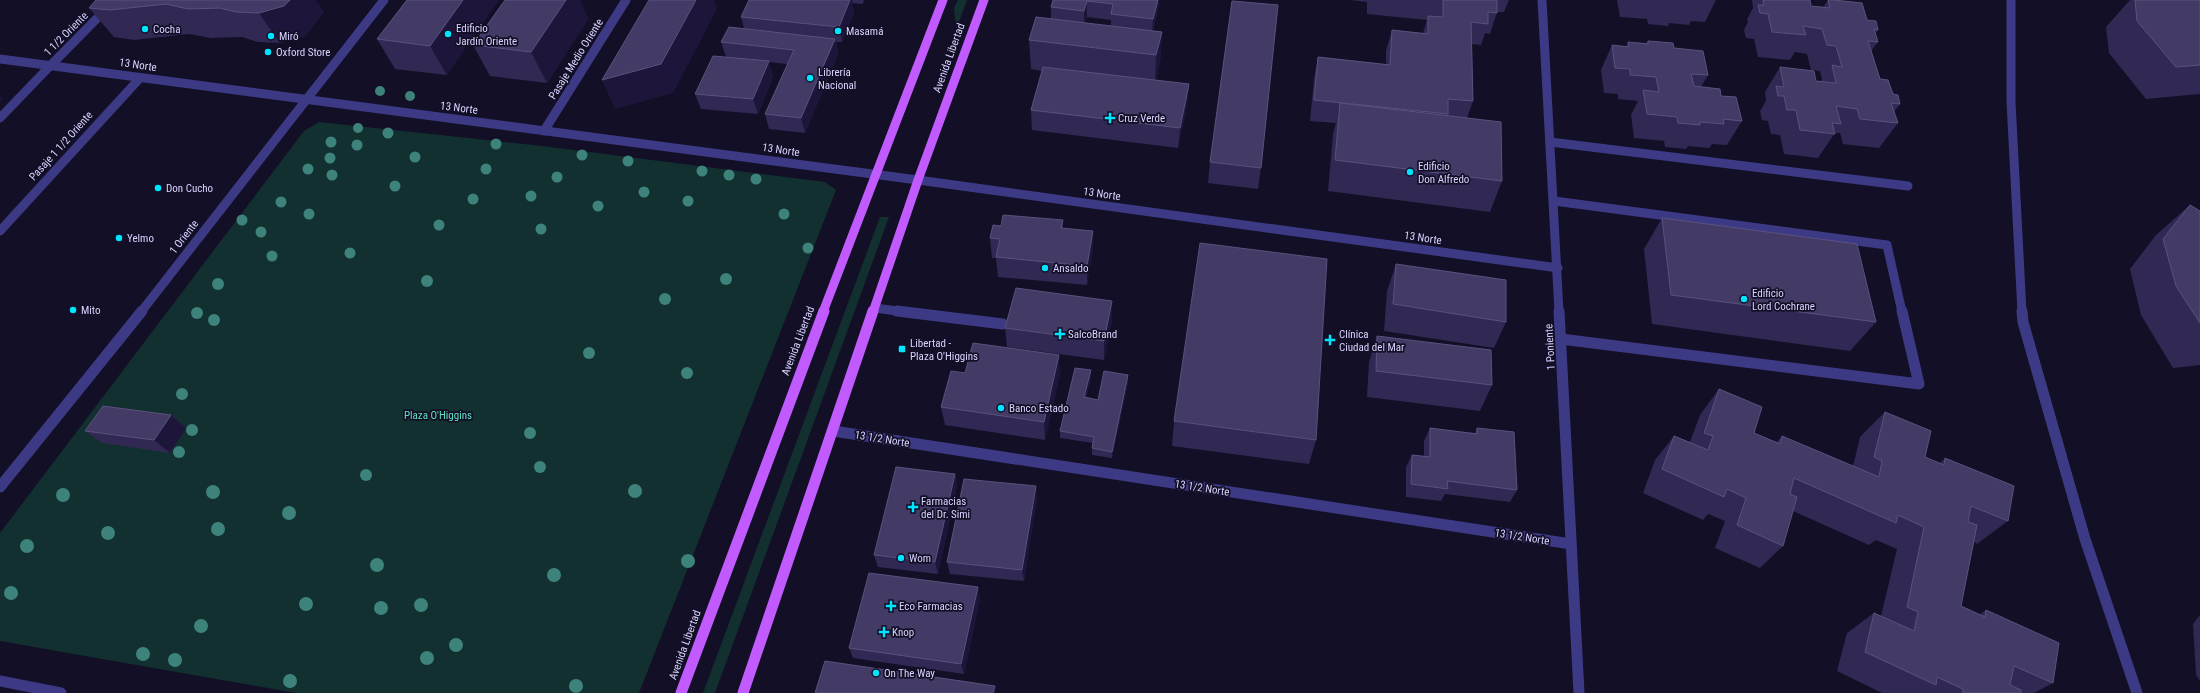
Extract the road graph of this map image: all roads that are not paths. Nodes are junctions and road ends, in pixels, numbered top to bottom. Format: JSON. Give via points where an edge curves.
{"nodes":[{"id":1,"x":115,"y":0,"type":"edge"},
{"id":2,"x":384,"y":0,"type":"edge"},
{"id":3,"x":626,"y":0,"type":"edge"},
{"id":4,"x":943,"y":0,"type":"edge"},
{"id":5,"x":984,"y":0,"type":"edge"},
{"id":6,"x":1542,"y":0,"type":"edge"},
{"id":7,"x":2011,"y":0,"type":"edge"},
{"id":8,"x":0,"y":59,"type":"edge"},
{"id":9,"x":50,"y":66,"type":"junction"},
{"id":10,"x":140,"y":78,"type":"junction"},
{"id":11,"x":305,"y":100,"type":"junction"},
{"id":12,"x":0,"y":118,"type":"edge"},
{"id":13,"x":544,"y":131,"type":"junction"},
{"id":14,"x":1550,"y":142,"type":"junction"},
{"id":15,"x":876,"y":175,"type":"junction"},
{"id":16,"x":918,"y":180,"type":"junction"},
{"id":17,"x":1908,"y":186,"type":"dead end"},
{"id":18,"x":1554,"y":201,"type":"junction"},
{"id":19,"x":0,"y":231,"type":"edge"},
{"id":20,"x":1558,"y":268,"type":"junction"},
{"id":21,"x":875,"y":308,"type":"junction"},
{"id":22,"x":1003,"y":324,"type":"dead end"},
{"id":23,"x":1561,"y":339,"type":"junction"},
{"id":24,"x":833,"y":431,"type":"junction"},
{"id":25,"x":0,"y":487,"type":"edge"},
{"id":26,"x":1571,"y":544,"type":"junction"},
{"id":27,"x":0,"y":681,"type":"edge"},
{"id":28,"x":61,"y":693,"type":"edge"},
{"id":29,"x":681,"y":693,"type":"edge"},
{"id":30,"x":743,"y":693,"type":"edge"},
{"id":31,"x":1579,"y":693,"type":"edge"},
{"id":32,"x":2137,"y":693,"type":"edge"}],
"edges":[{"from":1,"to":9,"type":"street","name":"1 1/2 Oriente"},
{"from":2,"to":11,"type":"street","name":"1 Oriente"},
{"from":3,"to":13,"type":"street","name":"Pasaje Medio Oriente"},
{"from":4,"to":15,"type":"main road","name":"Avenida Libertad"},
{"from":5,"to":16,"type":"main road","name":"Avenida Libertad"},
{"from":6,"to":14,"type":"street","name":"1 Poniente"},
{"from":7,"to":32,"type":"street","via":[[2011,102],[2022,322],[2085,539]]},
{"from":8,"to":9,"type":"street","name":"13 Norte"},
{"from":9,"to":10,"type":"street","name":"13 Norte"},
{"from":9,"to":12,"type":"street","name":"1 1/2 Oriente"},
{"from":10,"to":11,"type":"street","name":"13 Norte"},
{"from":10,"to":19,"type":"street","name":"Pasaje 1 1/2 Oriente"},
{"from":11,"to":13,"type":"street","name":"13 Norte"},
{"from":11,"to":25,"type":"street","name":"1 Oriente","via":[[126,332]]},
{"from":13,"to":15,"type":"street","name":"13 Norte"},
{"from":14,"to":17,"type":"street"},
{"from":14,"to":18,"type":"street","name":"1 Poniente"},
{"from":15,"to":16,"type":"street","name":"13 Norte"},
{"from":15,"to":29,"type":"main road","name":"Avenida Libertad"},
{"from":16,"to":20,"type":"street","name":"13 Norte"},
{"from":16,"to":21,"type":"main road","name":"Avenida Libertad"},
{"from":18,"to":20,"type":"street","name":"1 Poniente"},
{"from":18,"to":23,"type":"street","via":[[1887,245],[1919,384]]},
{"from":20,"to":23,"type":"street","name":"1 Poniente"},
{"from":21,"to":22,"type":"street"},
{"from":21,"to":24,"type":"main road","name":"Avenida Libertad"},
{"from":23,"to":26,"type":"street","name":"1 Poniente"},
{"from":24,"to":26,"type":"street","name":"13 1/2 Norte"},
{"from":24,"to":30,"type":"main road","name":"Avenida Libertad"},
{"from":26,"to":31,"type":"street","name":"1 Poniente"},
{"from":27,"to":28,"type":"street"}]}
